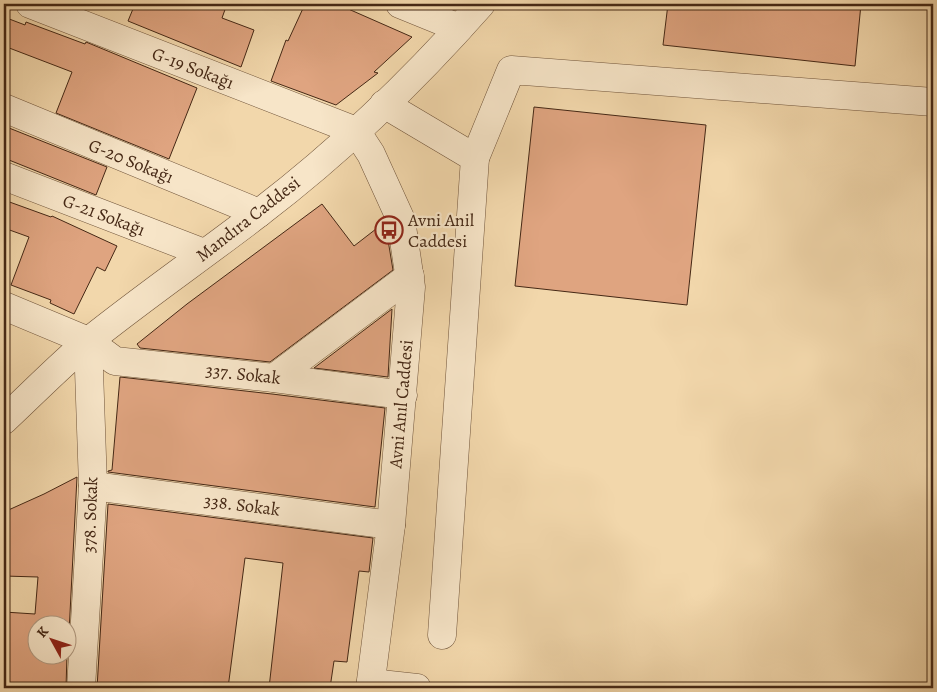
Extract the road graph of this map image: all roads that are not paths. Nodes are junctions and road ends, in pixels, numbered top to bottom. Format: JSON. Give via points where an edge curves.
{"nodes":[{"id":1,"x":30,"y":4,"type":"edge"},
{"id":2,"x":400,"y":4,"type":"edge"},
{"id":3,"x":481,"y":4,"type":"edge"},
{"id":4,"x":459,"y":28,"type":"junction"},
{"id":5,"x":933,"y":102,"type":"edge"},
{"id":6,"x":384,"y":104,"type":"junction"},
{"id":7,"x":4,"y":108,"type":"edge"},
{"id":8,"x":356,"y":131,"type":"junction"},
{"id":9,"x":475,"y":158,"type":"junction"},
{"id":10,"x":4,"y":176,"type":"edge"},
{"id":11,"x":259,"y":212,"type":"junction"},
{"id":12,"x":204,"y":253,"type":"junction"},
{"id":13,"x":410,"y":276,"type":"junction"},
{"id":14,"x":4,"y":306,"type":"edge"},
{"id":15,"x":88,"y":342,"type":"junction"},
{"id":16,"x":274,"y":378,"type":"junction"},
{"id":17,"x":403,"y":395,"type":"junction"},
{"id":18,"x":4,"y":420,"type":"edge"},
{"id":19,"x":93,"y":486,"type":"junction"},
{"id":20,"x":391,"y":525,"type":"junction"},
{"id":21,"x":442,"y":635,"type":"dead end"},
{"id":22,"x":370,"y":686,"type":"edge"},
{"id":23,"x":80,"y":688,"type":"edge"},
{"id":24,"x":417,"y":688,"type":"edge"}],
"edges":[{"from":1,"to":8,"type":"street","name":"G-19 Sokağı"},
{"from":2,"to":4,"type":"street"},
{"from":3,"to":4,"type":"street","name":"Mandıra Caddesi"},
{"from":4,"to":6,"type":"street","name":"Mandıra Caddesi"},
{"from":5,"to":9,"type":"street","via":[[511,70]]},
{"from":6,"to":8,"type":"street","name":"Mandıra Caddesi"},
{"from":6,"to":9,"type":"street"},
{"from":7,"to":11,"type":"street","name":"G-20 Sokağı"},
{"from":8,"to":11,"type":"street","name":"Mandıra Caddesi"},
{"from":8,"to":13,"type":"street","name":"Avni Anıl Caddesi","via":[[371,154],[401,220]]},
{"from":9,"to":21,"type":"street"},
{"from":10,"to":12,"type":"street","name":"G-21 Sokağı"},
{"from":11,"to":12,"type":"street","name":"Mandıra Caddesi"},
{"from":12,"to":15,"type":"street","name":"Mandıra Caddesi"},
{"from":13,"to":16,"type":"street"},
{"from":13,"to":17,"type":"street","name":"Avni Anıl Caddesi"},
{"from":14,"to":15,"type":"street","name":"337. Sokak"},
{"from":15,"to":16,"type":"street","name":"337. Sokak","via":[[115,361]]},
{"from":15,"to":18,"type":"street","name":"Mandıra Caddesi"},
{"from":15,"to":19,"type":"street","name":"378. Sokak"},
{"from":16,"to":17,"type":"street","name":"337. Sokak"},
{"from":17,"to":20,"type":"street","name":"Avni Anıl Caddesi"},
{"from":19,"to":20,"type":"street","name":"338. Sokak"},
{"from":19,"to":23,"type":"street","name":"378. Sokak"},
{"from":20,"to":22,"type":"street","name":"Avni Anıl Caddesi"},
{"from":22,"to":24,"type":"street"}]}
